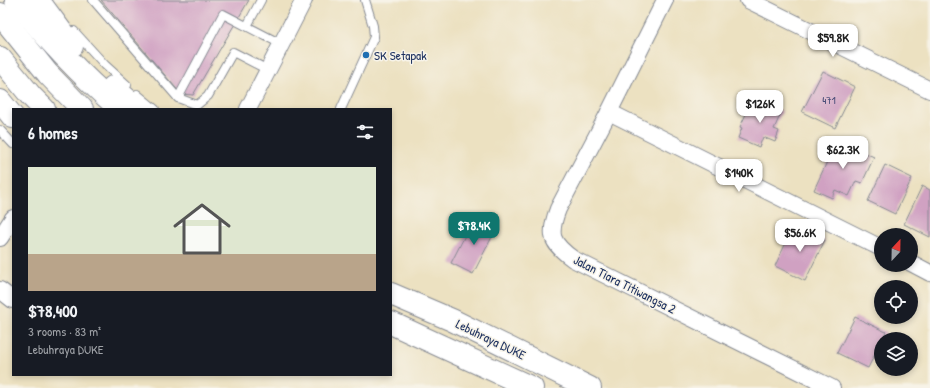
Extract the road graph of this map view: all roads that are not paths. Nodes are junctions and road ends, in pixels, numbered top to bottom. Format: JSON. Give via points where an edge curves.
{"nodes":[{"id":1,"x":16,"y":0,"type":"edge"},
{"id":2,"x":38,"y":0,"type":"edge"},
{"id":3,"x":93,"y":0,"type":"edge"},
{"id":4,"x":261,"y":0,"type":"edge"},
{"id":5,"x":304,"y":0,"type":"edge"},
{"id":6,"x":365,"y":0,"type":"edge"},
{"id":7,"x":665,"y":0,"type":"edge"},
{"id":8,"x":753,"y":1,"type":"edge"},
{"id":9,"x":0,"y":14,"type":"edge"},
{"id":10,"x":69,"y":24,"type":"dead end"},
{"id":11,"x":247,"y":26,"type":"junction"},
{"id":12,"x":281,"y":44,"type":"junction"},
{"id":13,"x":0,"y":58,"type":"edge"},
{"id":14,"x":268,"y":70,"type":"junction"},
{"id":15,"x":930,"y":90,"type":"edge"},
{"id":16,"x":178,"y":98,"type":"junction"},
{"id":17,"x":0,"y":101,"type":"edge"},
{"id":18,"x":43,"y":108,"type":"edge"},
{"id":19,"x":81,"y":108,"type":"edge"},
{"id":20,"x":119,"y":108,"type":"edge"},
{"id":21,"x":137,"y":108,"type":"edge"},
{"id":22,"x":154,"y":108,"type":"edge"},
{"id":23,"x":249,"y":108,"type":"edge"},
{"id":24,"x":341,"y":108,"type":"edge"},
{"id":25,"x":609,"y":112,"type":"junction"},
{"id":26,"x":12,"y":116,"type":"edge"},
{"id":27,"x":0,"y":130,"type":"edge"},
{"id":28,"x":12,"y":143,"type":"edge"},
{"id":29,"x":12,"y":220,"type":"edge"},
{"id":30,"x":0,"y":238,"type":"edge"},
{"id":31,"x":874,"y":244,"type":"edge"},
{"id":32,"x":918,"y":267,"type":"edge"},
{"id":33,"x":930,"y":273,"type":"edge"},
{"id":34,"x":392,"y":285,"type":"edge"},
{"id":35,"x":0,"y":290,"type":"edge"},
{"id":36,"x":392,"y":294,"type":"edge"},
{"id":37,"x":12,"y":299,"type":"edge"},
{"id":38,"x":452,"y":320,"type":"junction"},
{"id":39,"x":392,"y":324,"type":"edge"},
{"id":40,"x":532,"y":388,"type":"edge"},
{"id":41,"x":590,"y":388,"type":"edge"},
{"id":42,"x":832,"y":388,"type":"edge"}],
"edges":[{"from":1,"to":20,"type":"highway","via":[[53,44]]},
{"from":2,"to":21,"type":"highway","via":[[73,47]]},
{"from":3,"to":16,"type":"lane"},
{"from":4,"to":11,"type":"lane"},
{"from":5,"to":12,"type":"street"},
{"from":6,"to":24,"type":"lane","via":[[374,37]]},
{"from":7,"to":25,"type":"street","name":"Jalan Tiara Titiwangsa 2"},
{"from":8,"to":15,"type":"street"},
{"from":9,"to":19,"type":"highway","via":[[48,74]]},
{"from":10,"to":22,"type":"lane","via":[[105,64]]},
{"from":11,"to":12,"type":"lane"},
{"from":11,"to":16,"type":"lane","via":[[223,14]]},
{"from":12,"to":14,"type":"street"},
{"from":13,"to":18,"type":"highway"},
{"from":14,"to":16,"type":"lane","via":[[233,52],[208,96],[197,106]]},
{"from":14,"to":23,"type":"street"},
{"from":17,"to":26,"type":"highway"},
{"from":25,"to":31,"type":"street"},
{"from":25,"to":42,"type":"street","name":"Jalan Tiara Titiwangsa 2","via":[[558,209],[553,223],[553,237],[559,249],[573,259]]},
{"from":27,"to":28,"type":"lane"},
{"from":29,"to":30,"type":"street"},
{"from":32,"to":33,"type":"street"},
{"from":34,"to":38,"type":"highway"},
{"from":35,"to":37,"type":"street"},
{"from":36,"to":38,"type":"highway","name":"Lebuhraya DUKE"},
{"from":38,"to":41,"type":"highway","name":"Lebuhraya DUKE"},
{"from":39,"to":40,"type":"highway","name":"Lebuhraya DUKE"}]}
